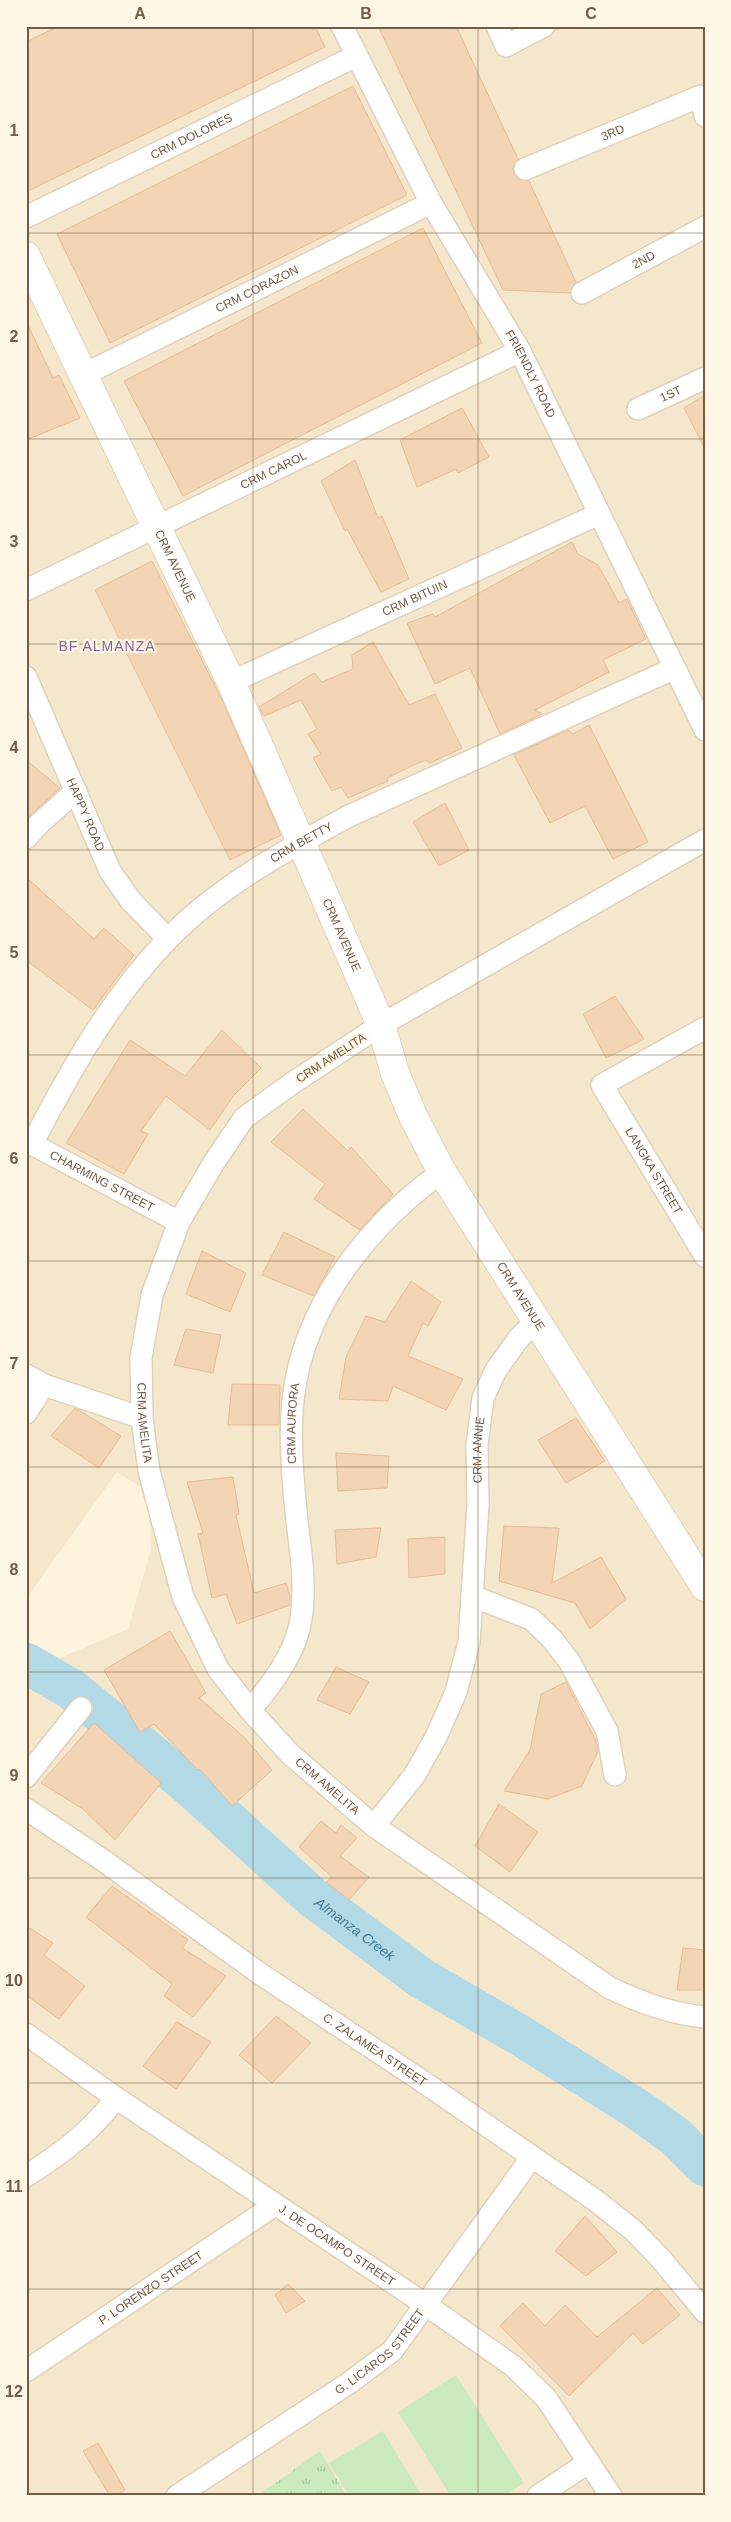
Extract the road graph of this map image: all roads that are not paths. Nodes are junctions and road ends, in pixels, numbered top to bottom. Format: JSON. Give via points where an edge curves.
{"nodes":[{"id":1,"x":342,"y":26,"type":"edge"},
{"id":2,"x":544,"y":26,"type":"edge"},
{"id":3,"x":502,"y":36,"type":"edge"},
{"id":4,"x":356,"y":56,"type":"junction"},
{"id":5,"x":703,"y":106,"type":"edge"},
{"id":6,"x":524,"y":170,"type":"dead end"},
{"id":7,"x":431,"y":203,"type":"junction"},
{"id":8,"x":26,"y":217,"type":"edge"},
{"id":9,"x":705,"y":227,"type":"edge"},
{"id":10,"x":26,"y":256,"type":"edge"},
{"id":11,"x":582,"y":293,"type":"dead end"},
{"id":12,"x":520,"y":351,"type":"junction"},
{"id":13,"x":83,"y":375,"type":"junction"},
{"id":14,"x":705,"y":378,"type":"edge"},
{"id":15,"x":638,"y":409,"type":"dead end"},
{"id":16,"x":598,"y":514,"type":"junction"},
{"id":17,"x":156,"y":528,"type":"junction"},
{"id":18,"x":26,"y":590,"type":"edge"},
{"id":19,"x":675,"y":668,"type":"junction"},
{"id":20,"x":26,"y":677,"type":"edge"},
{"id":21,"x":231,"y":682,"type":"junction"},
{"id":22,"x":705,"y":730,"type":"edge"},
{"id":23,"x":76,"y":791,"type":"junction"},
{"id":24,"x":26,"y":838,"type":"edge"},
{"id":25,"x":705,"y":840,"type":"edge"},
{"id":26,"x":302,"y":841,"type":"junction"},
{"id":27,"x":168,"y":939,"type":"junction"},
{"id":28,"x":381,"y":1025,"type":"junction"},
{"id":29,"x":705,"y":1028,"type":"edge"},
{"id":30,"x":29,"y":1142,"type":"edge"},
{"id":31,"x":442,"y":1172,"type":"junction"},
{"id":32,"x":179,"y":1222,"type":"junction"},
{"id":33,"x":705,"y":1256,"type":"edge"},
{"id":34,"x":536,"y":1321,"type":"junction"},
{"id":35,"x":35,"y":1380,"type":"edge"},
{"id":36,"x":26,"y":1413,"type":"edge"},
{"id":37,"x":142,"y":1418,"type":"junction"},
{"id":38,"x":705,"y":1587,"type":"edge"},
{"id":39,"x":472,"y":1596,"type":"junction"},
{"id":40,"x":81,"y":1708,"type":"dead end"},
{"id":41,"x":250,"y":1710,"type":"junction"},
{"id":42,"x":615,"y":1775,"type":"dead end"},
{"id":43,"x":26,"y":1777,"type":"edge"},
{"id":44,"x":26,"y":1809,"type":"edge"},
{"id":45,"x":374,"y":1826,"type":"junction"},
{"id":46,"x":705,"y":2017,"type":"edge"},
{"id":47,"x":26,"y":2034,"type":"edge"},
{"id":48,"x":116,"y":2098,"type":"junction"},
{"id":49,"x":532,"y":2157,"type":"junction"},
{"id":50,"x":26,"y":2176,"type":"edge"},
{"id":51,"x":275,"y":2205,"type":"junction"},
{"id":52,"x":425,"y":2304,"type":"junction"},
{"id":53,"x":705,"y":2312,"type":"edge"},
{"id":54,"x":26,"y":2371,"type":"edge"},
{"id":55,"x":589,"y":2462,"type":"junction"},
{"id":56,"x":177,"y":2496,"type":"edge"},
{"id":57,"x":538,"y":2496,"type":"edge"},
{"id":58,"x":611,"y":2496,"type":"edge"}],
"edges":[{"from":1,"to":4,"type":"street","name":"FRIENDLY ROAD"},
{"from":2,"to":3,"type":"street"},
{"from":4,"to":7,"type":"street","name":"FRIENDLY ROAD"},
{"from":4,"to":8,"type":"street","name":"CRM DOLORES"},
{"from":5,"to":6,"type":"street","name":"3RD"},
{"from":7,"to":12,"type":"street","name":"FRIENDLY ROAD"},
{"from":7,"to":13,"type":"street","name":"CRM CORAZON"},
{"from":9,"to":11,"type":"street","name":"2ND"},
{"from":10,"to":13,"type":"street","name":"CRM AVENUE"},
{"from":12,"to":16,"type":"street","name":"FRIENDLY ROAD"},
{"from":12,"to":17,"type":"street","name":"CRM CAROL"},
{"from":13,"to":17,"type":"street","name":"CRM AVENUE"},
{"from":14,"to":15,"type":"street","name":"1ST"},
{"from":16,"to":19,"type":"street","name":"FRIENDLY ROAD"},
{"from":16,"to":21,"type":"street","name":"CRM BITUIN"},
{"from":17,"to":18,"type":"street","name":"CRM CAROL"},
{"from":17,"to":21,"type":"street","name":"CRM AVENUE"},
{"from":19,"to":22,"type":"street","name":"FRIENDLY ROAD"},
{"from":19,"to":26,"type":"street","name":"CRM BETTY","via":[[349,816]]},
{"from":20,"to":23,"type":"street","name":"HAPPY ROAD"},
{"from":21,"to":26,"type":"street","name":"CRM AVENUE"},
{"from":23,"to":24,"type":"street"},
{"from":23,"to":27,"type":"street","name":"HAPPY ROAD","via":[[110,871],[131,901]]},
{"from":25,"to":28,"type":"street","name":"CRM AMELITA"},
{"from":26,"to":27,"type":"street","name":"CRM BETTY","via":[[248,875]]},
{"from":26,"to":28,"type":"street","name":"CRM AVENUE"},
{"from":27,"to":30,"type":"street","name":"CRM BETTY","via":[[105,1015]]},
{"from":28,"to":31,"type":"street","name":"CRM AVENUE","via":[[395,1073]]},
{"from":28,"to":32,"type":"street","name":"CRM AMELITA","via":[[244,1118]]},
{"from":29,"to":33,"type":"street","name":"LANGKA STREET","via":[[602,1085]]},
{"from":30,"to":32,"type":"street","name":"CHARMING STREET"},
{"from":31,"to":34,"type":"street","name":"CRM AVENUE"},
{"from":31,"to":41,"type":"street","name":"CRM AURORA","via":[[373,1231],[320,1312],[305,1350],[293,1399],[292,1441],[303,1572],[302,1620],[290,1652],[270,1687]]},
{"from":32,"to":37,"type":"street","name":"CRM AMELITA","via":[[152,1295],[141,1358]]},
{"from":34,"to":38,"type":"street","name":"CRM AVENUE"},
{"from":34,"to":39,"type":"street","name":"CRM ANNIE","via":[[496,1370],[483,1398],[477,1445],[478,1505]]},
{"from":35,"to":36,"type":"street"},
{"from":35,"to":37,"type":"street"},
{"from":37,"to":41,"type":"street","name":"CRM AMELITA","via":[[149,1471],[182,1597],[218,1668]]},
{"from":39,"to":42,"type":"street","via":[[531,1619],[552,1639],[569,1661],[607,1731]]},
{"from":39,"to":45,"type":"street","name":"CRM ANNIE","via":[[469,1642],[456,1692],[436,1738],[414,1776]]},
{"from":40,"to":43,"type":"street"},
{"from":41,"to":45,"type":"street","name":"CRM AMELITA","via":[[290,1754]]},
{"from":44,"to":49,"type":"street","name":"C. ZALAMEA STREET","via":[[104,1861],[258,1973]]},
{"from":45,"to":46,"type":"street","name":"CRM AMELITA","via":[[610,1988],[680,2015]]},
{"from":47,"to":48,"type":"street","name":"J. DE OCAMPO STREET"},
{"from":48,"to":50,"type":"street","via":[[86,2134]]},
{"from":48,"to":51,"type":"street","name":"J. DE OCAMPO STREET"},
{"from":49,"to":52,"type":"street","name":"G. LICAROS STREET"},
{"from":49,"to":53,"type":"street","name":"C. ZALAMEA STREET","via":[[633,2230]]},
{"from":51,"to":52,"type":"street","name":"J. DE OCAMPO STREET"},
{"from":51,"to":54,"type":"street","name":"P. LORENZO STREET"},
{"from":52,"to":55,"type":"street","name":"J. DE OCAMPO STREET","via":[[513,2366],[546,2398]]},
{"from":52,"to":56,"type":"street","name":"G. LICAROS STREET","via":[[392,2350],[376,2364]]},
{"from":55,"to":57,"type":"street"},
{"from":55,"to":58,"type":"street","name":"J. DE OCAMPO STREET"}]}
